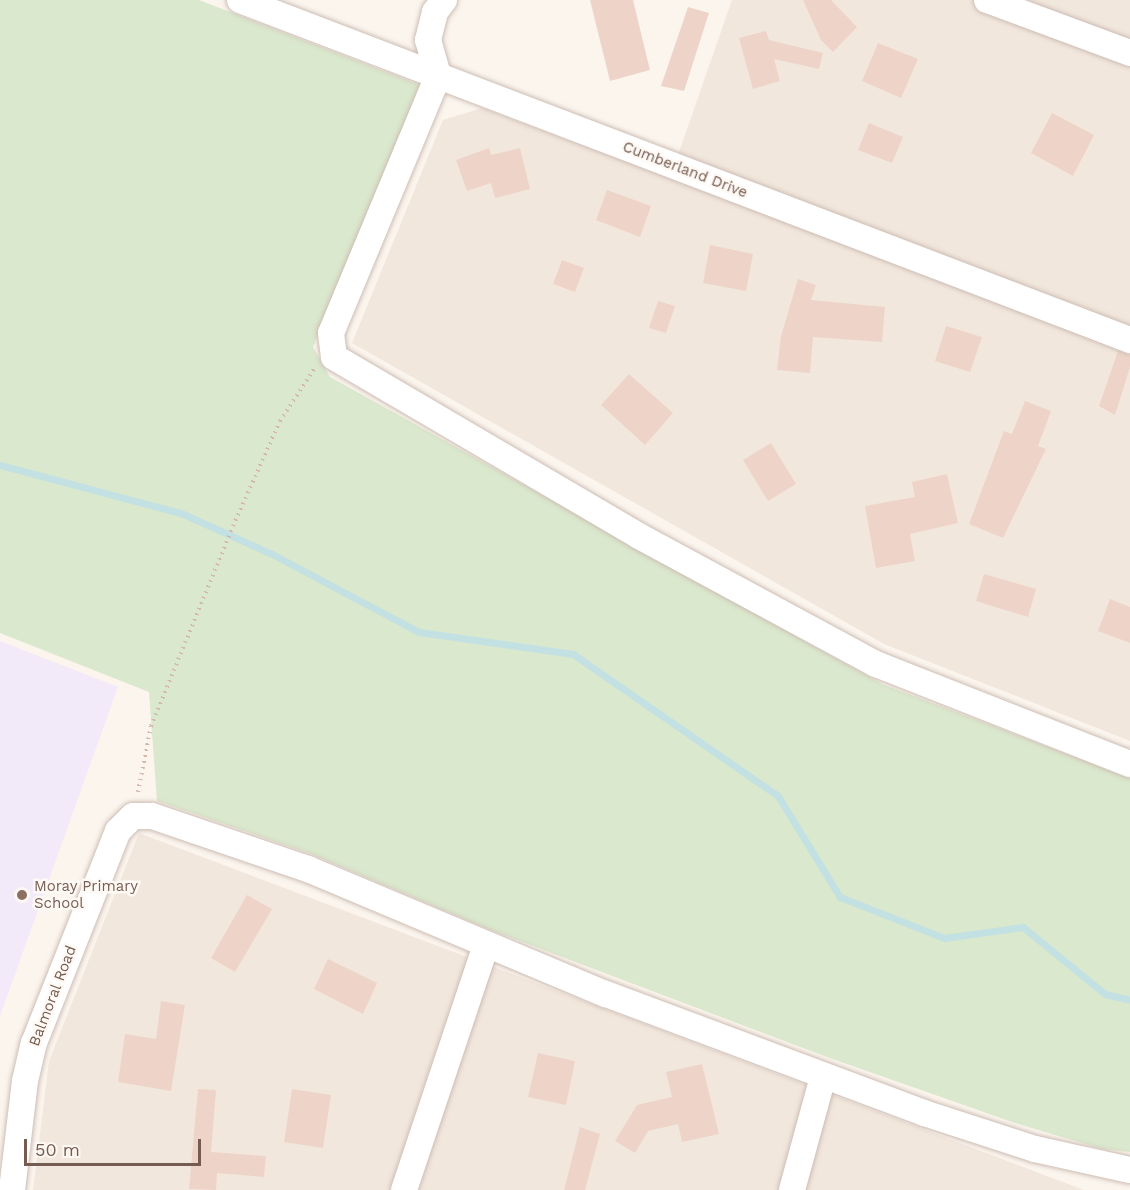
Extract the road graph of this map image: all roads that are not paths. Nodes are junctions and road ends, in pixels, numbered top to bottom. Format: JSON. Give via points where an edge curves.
{"nodes":[{"id":1,"x":240,"y":0,"type":"edge"},
{"id":2,"x":444,"y":0,"type":"edge"},
{"id":3,"x":987,"y":0,"type":"edge"},
{"id":4,"x":1130,"y":53,"type":"edge"},
{"id":5,"x":438,"y":76,"type":"junction"},
{"id":6,"x":1130,"y":340,"type":"edge"},
{"id":7,"x":1130,"y":764,"type":"edge"},
{"id":8,"x":486,"y":945,"type":"junction"},
{"id":9,"x":823,"y":1077,"type":"junction"},
{"id":10,"x":1130,"y":1170,"type":"edge"},
{"id":11,"x":12,"y":1190,"type":"edge"},
{"id":12,"x":404,"y":1190,"type":"edge"},
{"id":13,"x":792,"y":1190,"type":"edge"}],
"edges":[{"from":1,"to":5,"type":"street","name":"Cumberland Drive"},
{"from":2,"to":5,"type":"street","via":[[435,12],[428,40]]},
{"from":3,"to":4,"type":"street"},
{"from":5,"to":6,"type":"street","name":"Cumberland Drive"},
{"from":5,"to":7,"type":"street","via":[[331,333],[334,357],[762,605],[876,664]]},
{"from":8,"to":9,"type":"street"},
{"from":8,"to":11,"type":"street","name":"Balmoral Road","via":[[308,869],[152,816],[133,816],[118,831],[34,1043],[25,1081]]},
{"from":8,"to":12,"type":"street"},
{"from":9,"to":10,"type":"street","via":[[1035,1149]]},
{"from":9,"to":13,"type":"street"}]}
